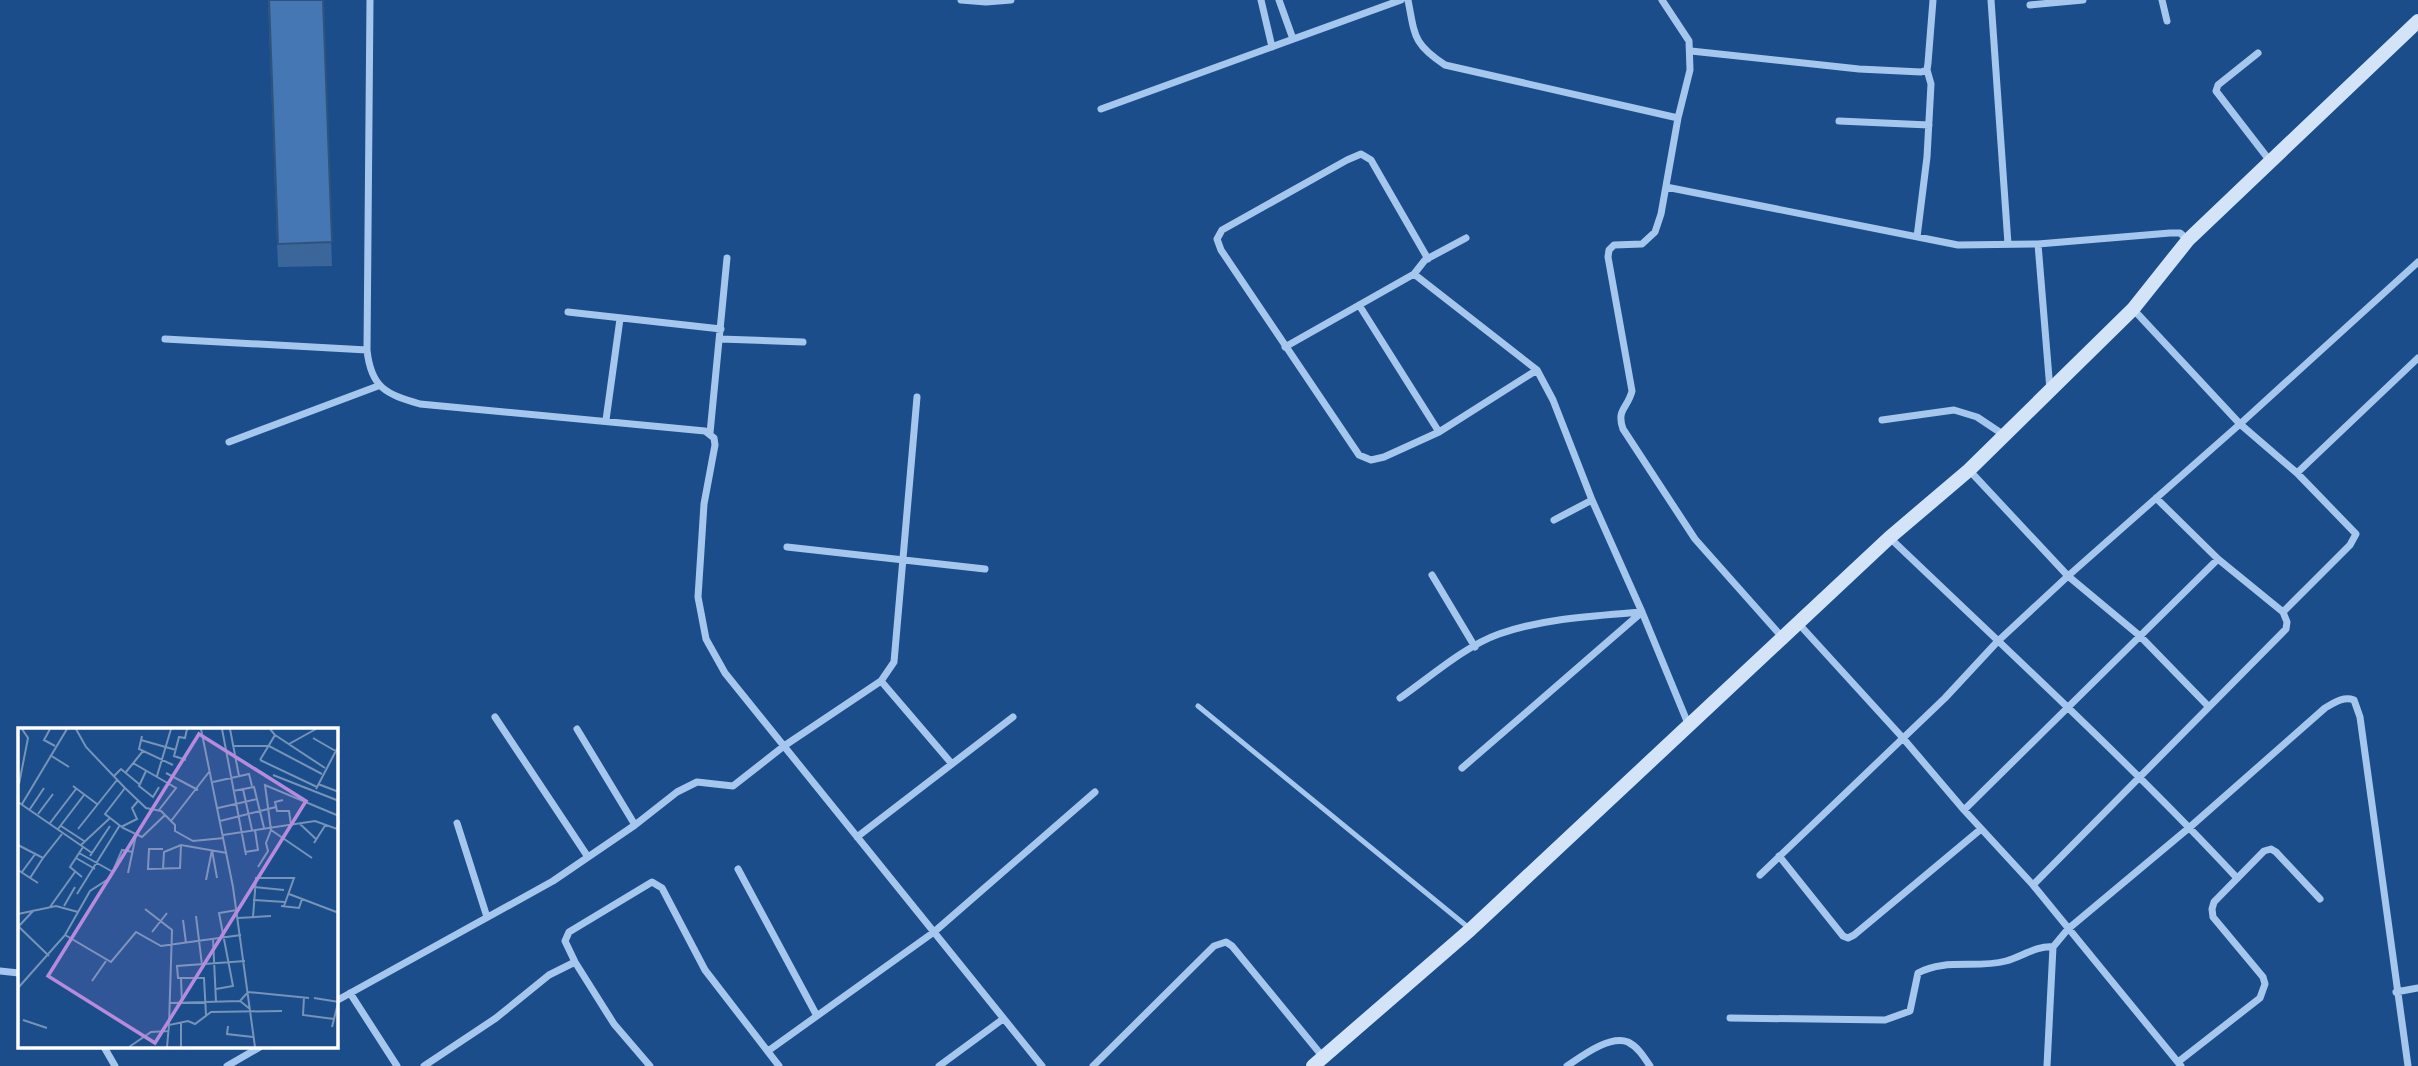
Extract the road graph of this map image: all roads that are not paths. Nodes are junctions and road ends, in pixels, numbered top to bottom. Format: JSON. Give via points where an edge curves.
{"nodes":[{"id":1,"x":370,"y":0,"type":"edge"},
{"id":2,"x":961,"y":0,"type":"edge"},
{"id":3,"x":1011,"y":0,"type":"edge"},
{"id":4,"x":1261,"y":0,"type":"edge"},
{"id":5,"x":1279,"y":0,"type":"edge"},
{"id":6,"x":1401,"y":0,"type":"edge"},
{"id":7,"x":1408,"y":0,"type":"edge"},
{"id":8,"x":1662,"y":0,"type":"edge"},
{"id":9,"x":1933,"y":0,"type":"edge"},
{"id":10,"x":1991,"y":0,"type":"edge"},
{"id":11,"x":2083,"y":0,"type":"edge"},
{"id":12,"x":2162,"y":0,"type":"edge"},
{"id":13,"x":2030,"y":5,"type":"dead end"},
{"id":14,"x":2167,"y":20,"type":"dead end"},
{"id":15,"x":2418,"y":22,"type":"edge"},
{"id":16,"x":1293,"y":39,"type":"junction"},
{"id":17,"x":1272,"y":47,"type":"junction"},
{"id":18,"x":1691,"y":51,"type":"junction"},
{"id":19,"x":2258,"y":52,"type":"dead end"},
{"id":20,"x":1927,"y":70,"type":"junction"},
{"id":21,"x":1101,"y":109,"type":"dead end"},
{"id":22,"x":1678,"y":118,"type":"junction"},
{"id":23,"x":1839,"y":121,"type":"dead end"},
{"id":24,"x":1929,"y":125,"type":"junction"},
{"id":25,"x":2270,"y":162,"type":"junction"},
{"id":26,"x":1666,"y":187,"type":"junction"},
{"id":27,"x":1917,"y":237,"type":"junction"},
{"id":28,"x":1466,"y":238,"type":"dead end"},
{"id":29,"x":2188,"y":240,"type":"junction"},
{"id":30,"x":2008,"y":244,"type":"junction"},
{"id":31,"x":2038,"y":244,"type":"junction"},
{"id":32,"x":727,"y":258,"type":"dead end"},
{"id":33,"x":1428,"y":258,"type":"junction"},
{"id":34,"x":2418,"y":262,"type":"edge"},
{"id":35,"x":1414,"y":274,"type":"junction"},
{"id":36,"x":1359,"y":305,"type":"junction"},
{"id":37,"x":2133,"y":309,"type":"junction"},
{"id":38,"x":568,"y":312,"type":"dead end"},
{"id":39,"x":620,"y":319,"type":"junction"},
{"id":40,"x":721,"y":329,"type":"junction"},
{"id":41,"x":165,"y":339,"type":"dead end"},
{"id":42,"x":720,"y":339,"type":"junction"},
{"id":43,"x":803,"y":342,"type":"dead end"},
{"id":44,"x":1285,"y":347,"type":"junction"},
{"id":45,"x":367,"y":351,"type":"junction"},
{"id":46,"x":2418,"y":358,"type":"edge"},
{"id":47,"x":1537,"y":370,"type":"junction"},
{"id":48,"x":378,"y":386,"type":"junction"},
{"id":49,"x":2050,"y":390,"type":"junction"},
{"id":50,"x":917,"y":397,"type":"dead end"},
{"id":51,"x":606,"y":420,"type":"junction"},
{"id":52,"x":1882,"y":420,"type":"dead end"},
{"id":53,"x":2240,"y":424,"type":"junction"},
{"id":54,"x":1439,"y":432,"type":"junction"},
{"id":55,"x":710,"y":433,"type":"junction"},
{"id":56,"x":2004,"y":435,"type":"junction"},
{"id":57,"x":229,"y":442,"type":"dead end"},
{"id":58,"x":1969,"y":470,"type":"junction"},
{"id":59,"x":2297,"y":473,"type":"junction"},
{"id":60,"x":2156,"y":498,"type":"junction"},
{"id":61,"x":1592,"y":500,"type":"junction"},
{"id":62,"x":1553,"y":520,"type":"dead end"},
{"id":63,"x":1889,"y":538,"type":"junction"},
{"id":64,"x":787,"y":547,"type":"dead end"},
{"id":65,"x":2218,"y":559,"type":"junction"},
{"id":66,"x":901,"y":561,"type":"junction"},
{"id":67,"x":985,"y":569,"type":"dead end"},
{"id":68,"x":1432,"y":575,"type":"dead end"},
{"id":69,"x":2068,"y":576,"type":"junction"},
{"id":70,"x":1642,"y":612,"type":"junction"},
{"id":71,"x":2283,"y":612,"type":"junction"},
{"id":72,"x":1798,"y":623,"type":"junction"},
{"id":73,"x":2140,"y":636,"type":"junction"},
{"id":74,"x":1782,"y":637,"type":"junction"},
{"id":75,"x":1997,"y":642,"type":"junction"},
{"id":76,"x":1475,"y":647,"type":"junction"},
{"id":77,"x":881,"y":681,"type":"junction"},
{"id":78,"x":1400,"y":698,"type":"dead end"},
{"id":79,"x":1198,"y":706,"type":"dead end"},
{"id":80,"x":2209,"y":707,"type":"junction"},
{"id":81,"x":2068,"y":708,"type":"junction"},
{"id":82,"x":1013,"y":717,"type":"dead end"},
{"id":83,"x":495,"y":718,"type":"dead end"},
{"id":84,"x":1689,"y":727,"type":"junction"},
{"id":85,"x":577,"y":729,"type":"dead end"},
{"id":86,"x":1902,"y":737,"type":"junction"},
{"id":87,"x":784,"y":746,"type":"junction"},
{"id":88,"x":951,"y":764,"type":"junction"},
{"id":89,"x":1462,"y":768,"type":"dead end"},
{"id":90,"x":2139,"y":778,"type":"junction"},
{"id":91,"x":1096,"y":792,"type":"dead end"},
{"id":92,"x":1964,"y":810,"type":"junction"},
{"id":93,"x":457,"y":823,"type":"dead end"},
{"id":94,"x":635,"y":825,"type":"junction"},
{"id":95,"x":2190,"y":827,"type":"junction"},
{"id":96,"x":1981,"y":829,"type":"junction"},
{"id":97,"x":858,"y":837,"type":"junction"},
{"id":98,"x":1779,"y":856,"type":"junction"},
{"id":99,"x":588,"y":857,"type":"junction"},
{"id":100,"x":738,"y":869,"type":"dead end"},
{"id":101,"x":1760,"y":875,"type":"dead end"},
{"id":102,"x":2237,"y":878,"type":"junction"},
{"id":103,"x":2033,"y":885,"type":"junction"},
{"id":104,"x":2320,"y":899,"type":"dead end"},
{"id":105,"x":487,"y":917,"type":"junction"},
{"id":106,"x":2068,"y":929,"type":"junction"},
{"id":107,"x":1470,"y":930,"type":"junction"},
{"id":108,"x":934,"y":933,"type":"junction"},
{"id":109,"x":2053,"y":947,"type":"junction"},
{"id":110,"x":575,"y":962,"type":"junction"},
{"id":111,"x":0,"y":971,"type":"edge"},
{"id":112,"x":18,"y":973,"type":"edge"},
{"id":113,"x":2418,"y":988,"type":"edge"},
{"id":114,"x":2396,"y":992,"type":"junction"},
{"id":115,"x":349,"y":993,"type":"junction"},
{"id":116,"x":338,"y":1000,"type":"edge"},
{"id":117,"x":817,"y":1016,"type":"junction"},
{"id":118,"x":1730,"y":1018,"type":"dead end"},
{"id":119,"x":1003,"y":1019,"type":"junction"},
{"id":120,"x":105,"y":1048,"type":"edge"},
{"id":121,"x":258,"y":1048,"type":"edge"},
{"id":122,"x":768,"y":1051,"type":"junction"},
{"id":123,"x":1318,"y":1062,"type":"edge"},
{"id":124,"x":114,"y":1064,"type":"edge"},
{"id":125,"x":2179,"y":1064,"type":"edge"},
{"id":126,"x":105,"y":1066,"type":"edge"},
{"id":127,"x":228,"y":1066,"type":"edge"},
{"id":128,"x":397,"y":1066,"type":"edge"},
{"id":129,"x":424,"y":1066,"type":"edge"},
{"id":130,"x":650,"y":1066,"type":"edge"},
{"id":131,"x":779,"y":1066,"type":"edge"},
{"id":132,"x":939,"y":1066,"type":"edge"},
{"id":133,"x":1042,"y":1066,"type":"edge"},
{"id":134,"x":1093,"y":1066,"type":"edge"},
{"id":135,"x":1567,"y":1066,"type":"edge"},
{"id":136,"x":1650,"y":1066,"type":"edge"},
{"id":137,"x":2047,"y":1066,"type":"edge"},
{"id":138,"x":2408,"y":1066,"type":"edge"}],
"edges":[{"from":1,"to":45,"type":"street"},
{"from":2,"to":3,"type":"street"},
{"from":4,"to":17,"type":"street"},
{"from":5,"to":16,"type":"street"},
{"from":6,"to":16,"type":"street"},
{"from":7,"to":22,"type":"street","via":[[1423,51],[1445,65]]},
{"from":8,"to":18,"type":"street"},
{"from":9,"to":20,"type":"street"},
{"from":10,"to":30,"type":"street"},
{"from":11,"to":13,"type":"street"},
{"from":12,"to":14,"type":"street"},
{"from":15,"to":25,"type":"main road"},
{"from":16,"to":17,"type":"street"},
{"from":17,"to":21,"type":"street"},
{"from":18,"to":20,"type":"street","via":[[1860,69]]},
{"from":18,"to":22,"type":"street"},
{"from":19,"to":25,"type":"street","via":[[2216,91]]},
{"from":20,"to":24,"type":"street"},
{"from":22,"to":26,"type":"street"},
{"from":23,"to":24,"type":"street"},
{"from":24,"to":27,"type":"street"},
{"from":25,"to":29,"type":"main road"},
{"from":26,"to":27,"type":"street"},
{"from":26,"to":74,"type":"street","via":[[1661,214],[1649,239],[1609,250],[1632,391],[1619,421],[1695,539]]},
{"from":27,"to":30,"type":"street","via":[[1958,245]]},
{"from":28,"to":33,"type":"street"},
{"from":29,"to":31,"type":"street","via":[[2180,233],[2170,233]]},
{"from":29,"to":37,"type":"main road"},
{"from":30,"to":31,"type":"street"},
{"from":31,"to":49,"type":"street"},
{"from":32,"to":40,"type":"street"},
{"from":33,"to":35,"type":"street"},
{"from":33,"to":44,"type":"street","via":[[1371,160],[1361,154],[1223,230],[1217,239],[1221,250]]},
{"from":34,"to":53,"type":"street"},
{"from":35,"to":36,"type":"street"},
{"from":35,"to":47,"type":"street"},
{"from":36,"to":44,"type":"street"},
{"from":36,"to":54,"type":"street"},
{"from":37,"to":49,"type":"main road"},
{"from":37,"to":53,"type":"street"},
{"from":38,"to":39,"type":"street"},
{"from":39,"to":40,"type":"street"},
{"from":39,"to":51,"type":"street"},
{"from":40,"to":42,"type":"street"},
{"from":41,"to":45,"type":"street"},
{"from":42,"to":43,"type":"street"},
{"from":42,"to":55,"type":"street"},
{"from":44,"to":54,"type":"street","via":[[1359,454],[1371,460],[1384,457]]},
{"from":45,"to":48,"type":"street"},
{"from":46,"to":59,"type":"street"},
{"from":47,"to":54,"type":"street"},
{"from":47,"to":61,"type":"street"},
{"from":48,"to":51,"type":"street","via":[[420,404]]},
{"from":48,"to":57,"type":"street"},
{"from":49,"to":56,"type":"main road"},
{"from":50,"to":66,"type":"street"},
{"from":51,"to":55,"type":"street"},
{"from":52,"to":56,"type":"street","via":[[1954,410],[1977,417]]},
{"from":53,"to":59,"type":"street"},
{"from":53,"to":60,"type":"street"},
{"from":55,"to":87,"type":"street","via":[[715,445],[704,504],[698,597],[706,639],[725,673]]},
{"from":56,"to":58,"type":"main road"},
{"from":58,"to":63,"type":"main road"},
{"from":58,"to":69,"type":"street"},
{"from":59,"to":71,"type":"street","via":[[2356,534]]},
{"from":60,"to":65,"type":"street"},
{"from":60,"to":69,"type":"street"},
{"from":61,"to":62,"type":"street"},
{"from":61,"to":70,"type":"street"},
{"from":63,"to":72,"type":"main road"},
{"from":63,"to":75,"type":"street"},
{"from":64,"to":66,"type":"street"},
{"from":65,"to":71,"type":"street"},
{"from":65,"to":73,"type":"street"},
{"from":66,"to":67,"type":"street"},
{"from":66,"to":77,"type":"street","via":[[894,662]]},
{"from":68,"to":76,"type":"street"},
{"from":69,"to":73,"type":"street"},
{"from":69,"to":75,"type":"street"},
{"from":70,"to":76,"type":"street","via":[[1553,619],[1498,635]]},
{"from":70,"to":84,"type":"street"},
{"from":70,"to":89,"type":"street"},
{"from":71,"to":80,"type":"street","via":[[2286,629]]},
{"from":72,"to":74,"type":"main road"},
{"from":72,"to":86,"type":"street"},
{"from":73,"to":80,"type":"street"},
{"from":73,"to":81,"type":"street"},
{"from":74,"to":84,"type":"main road"},
{"from":75,"to":81,"type":"street"},
{"from":75,"to":86,"type":"street"},
{"from":76,"to":78,"type":"street"},
{"from":77,"to":87,"type":"street"},
{"from":77,"to":88,"type":"street"},
{"from":79,"to":107,"type":"lane"},
{"from":80,"to":90,"type":"street"},
{"from":81,"to":90,"type":"street"},
{"from":81,"to":92,"type":"street"},
{"from":82,"to":88,"type":"street"},
{"from":83,"to":99,"type":"street"},
{"from":84,"to":107,"type":"main road"},
{"from":85,"to":94,"type":"street"},
{"from":86,"to":92,"type":"street"},
{"from":86,"to":98,"type":"street"},
{"from":87,"to":94,"type":"street","via":[[733,786],[697,782]]},
{"from":87,"to":97,"type":"street"},
{"from":88,"to":97,"type":"street"},
{"from":90,"to":95,"type":"street"},
{"from":90,"to":103,"type":"street"},
{"from":91,"to":108,"type":"street"},
{"from":92,"to":96,"type":"street"},
{"from":93,"to":105,"type":"street"},
{"from":94,"to":99,"type":"street"},
{"from":95,"to":102,"type":"street"},
{"from":95,"to":106,"type":"street"},
{"from":95,"to":114,"type":"street","via":[[2325,708],[2340,700],[2354,700],[2360,717]]},
{"from":96,"to":98,"type":"street","via":[[1848,938]]},
{"from":96,"to":103,"type":"street"},
{"from":97,"to":108,"type":"street"},
{"from":98,"to":101,"type":"street"},
{"from":99,"to":105,"type":"street"},
{"from":100,"to":117,"type":"street"},
{"from":102,"to":104,"type":"street","via":[[2264,850],[2271,849]]},
{"from":102,"to":125,"type":"street","via":[[2214,902],[2213,917],[2263,977],[2264,992]]},
{"from":103,"to":106,"type":"street"},
{"from":105,"to":115,"type":"street"},
{"from":106,"to":109,"type":"street"},
{"from":106,"to":125,"type":"street"},
{"from":107,"to":123,"type":"main road"},
{"from":108,"to":117,"type":"street"},
{"from":108,"to":119,"type":"street"},
{"from":109,"to":118,"type":"street","via":[[2003,962],[1929,967],[1918,973],[1910,1011],[1885,1020]]},
{"from":109,"to":137,"type":"street"},
{"from":110,"to":122,"type":"street","via":[[565,941],[569,932],[645,885],[658,884],[705,970]]},
{"from":110,"to":129,"type":"street"},
{"from":110,"to":130,"type":"street","via":[[614,1024]]},
{"from":111,"to":112,"type":"street"},
{"from":113,"to":114,"type":"street"},
{"from":114,"to":138,"type":"street"},
{"from":115,"to":116,"type":"street"},
{"from":115,"to":128,"type":"street"},
{"from":117,"to":122,"type":"street"},
{"from":119,"to":132,"type":"street"},
{"from":119,"to":133,"type":"street"},
{"from":120,"to":124,"type":"street"},
{"from":121,"to":127,"type":"street"},
{"from":122,"to":131,"type":"street"},
{"from":123,"to":134,"type":"street","via":[[1226,942],[1214,946]]},
{"from":124,"to":126,"type":"street"},
{"from":135,"to":136,"type":"street","via":[[1611,1042],[1626,1042],[1640,1051]]}]}
